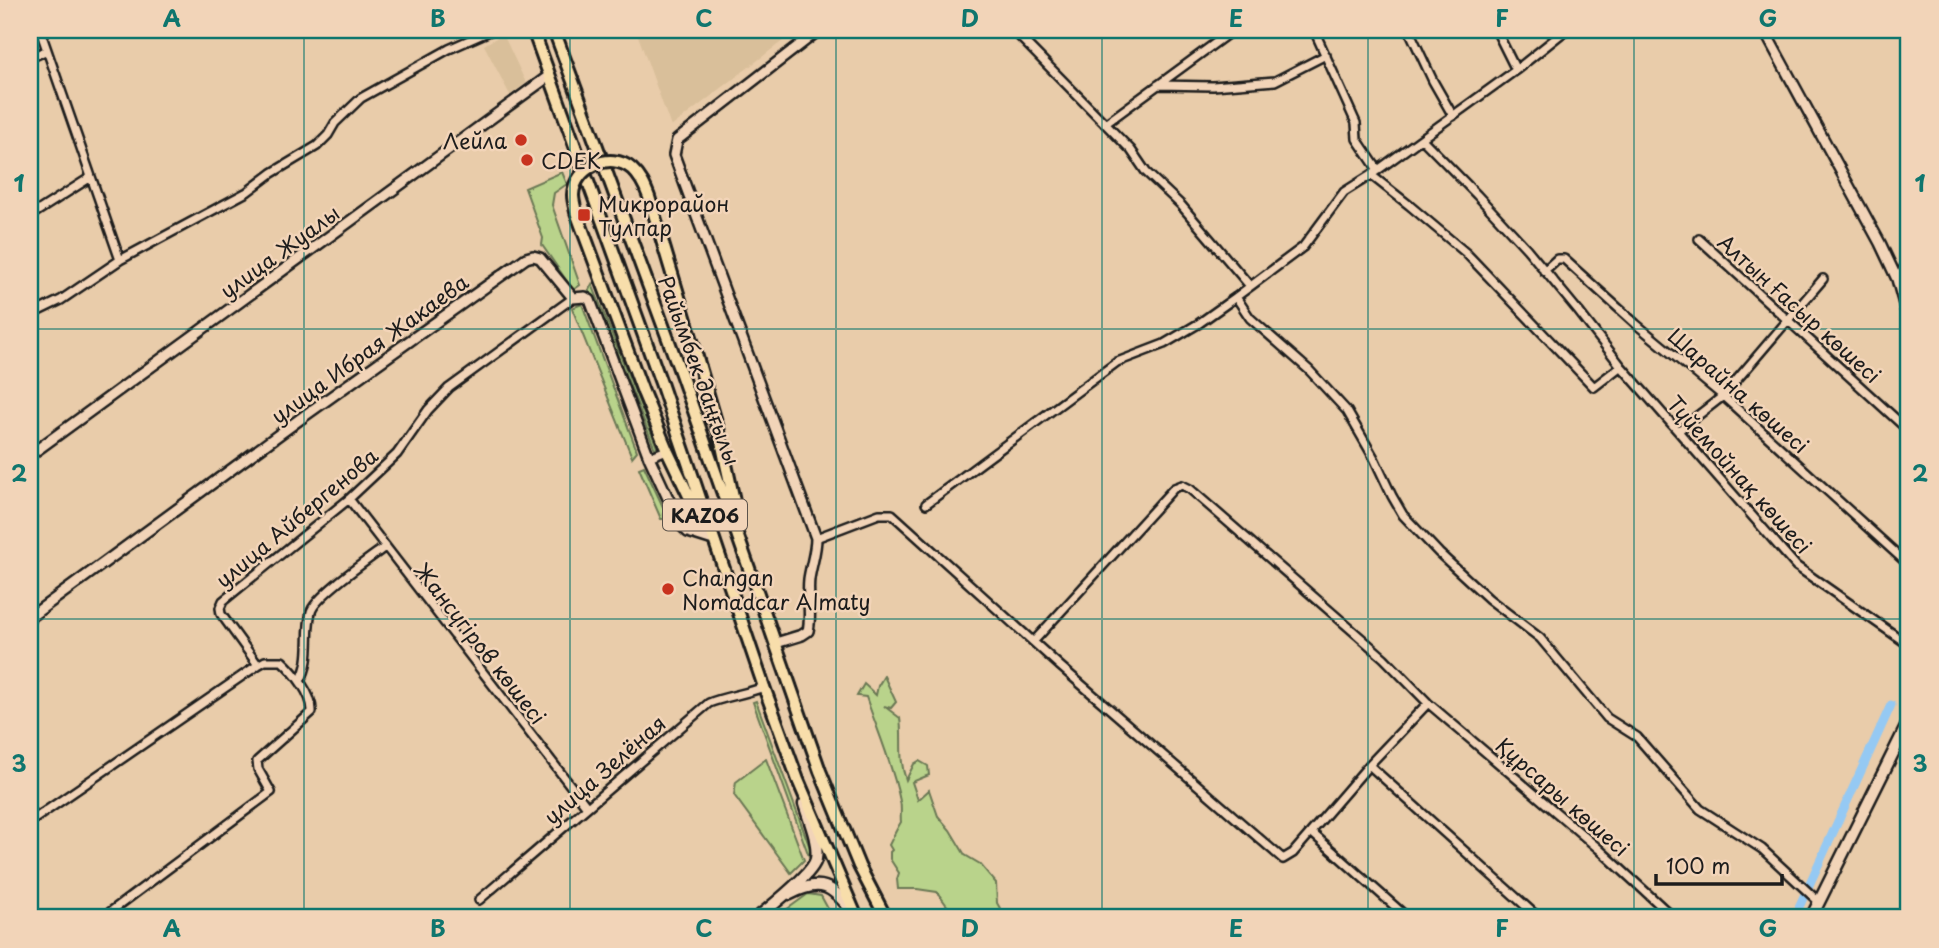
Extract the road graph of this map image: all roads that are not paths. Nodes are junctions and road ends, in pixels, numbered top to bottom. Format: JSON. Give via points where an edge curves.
{"nodes":[{"id":1,"x":40,"y":30,"type":"edge"},
{"id":2,"x":492,"y":30,"type":"edge"},
{"id":3,"x":533,"y":30,"type":"edge"},
{"id":4,"x":555,"y":30,"type":"edge"},
{"id":5,"x":819,"y":30,"type":"edge"},
{"id":6,"x":1013,"y":30,"type":"edge"},
{"id":7,"x":1233,"y":30,"type":"edge"},
{"id":8,"x":1314,"y":30,"type":"edge"},
{"id":9,"x":1409,"y":30,"type":"edge"},
{"id":10,"x":1496,"y":30,"type":"edge"},
{"id":11,"x":1566,"y":30,"type":"edge"},
{"id":12,"x":1764,"y":30,"type":"edge"},
{"id":13,"x":47,"y":50,"type":"junction"},
{"id":14,"x":1325,"y":55,"type":"junction"},
{"id":15,"x":30,"y":58,"type":"edge"},
{"id":16,"x":1516,"y":71,"type":"junction"},
{"id":17,"x":549,"y":76,"type":"junction"},
{"id":18,"x":1158,"y":85,"type":"junction"},
{"id":19,"x":1453,"y":116,"type":"junction"},
{"id":20,"x":1105,"y":124,"type":"junction"},
{"id":21,"x":1422,"y":139,"type":"junction"},
{"id":22,"x":1374,"y":172,"type":"junction"},
{"id":23,"x":91,"y":177,"type":"junction"},
{"id":24,"x":30,"y":216,"type":"edge"},
{"id":25,"x":1699,"y":239,"type":"dead end"},
{"id":26,"x":120,"y":260,"type":"junction"},
{"id":27,"x":1909,"y":260,"type":"edge"},
{"id":28,"x":1544,"y":271,"type":"junction"},
{"id":29,"x":1823,"y":279,"type":"dead end"},
{"id":30,"x":1897,"y":279,"type":"junction"},
{"id":31,"x":1250,"y":286,"type":"junction"},
{"id":32,"x":1236,"y":297,"type":"junction"},
{"id":33,"x":573,"y":298,"type":"junction"},
{"id":34,"x":30,"y":315,"type":"edge"},
{"id":35,"x":1788,"y":320,"type":"junction"},
{"id":36,"x":1909,"y":322,"type":"edge"},
{"id":37,"x":1621,"y":366,"type":"junction"},
{"id":38,"x":1723,"y":396,"type":"junction"},
{"id":39,"x":1678,"y":431,"type":"junction"},
{"id":40,"x":1909,"y":431,"type":"edge"},
{"id":41,"x":667,"y":450,"type":"junction"},
{"id":42,"x":30,"y":455,"type":"edge"},
{"id":43,"x":649,"y":457,"type":"junction"},
{"id":44,"x":349,"y":499,"type":"junction"},
{"id":45,"x":926,"y":504,"type":"dead end"},
{"id":46,"x":816,"y":538,"type":"junction"},
{"id":47,"x":710,"y":539,"type":"junction"},
{"id":48,"x":384,"y":547,"type":"junction"},
{"id":49,"x":746,"y":557,"type":"junction"},
{"id":50,"x":1909,"y":565,"type":"edge"},
{"id":51,"x":722,"y":566,"type":"junction"},
{"id":52,"x":30,"y":617,"type":"edge"},
{"id":53,"x":1034,"y":641,"type":"junction"},
{"id":54,"x":776,"y":643,"type":"junction"},
{"id":55,"x":1909,"y":645,"type":"edge"},
{"id":56,"x":258,"y":665,"type":"junction"},
{"id":57,"x":300,"y":681,"type":"junction"},
{"id":58,"x":764,"y":687,"type":"junction"},
{"id":59,"x":1427,"y":703,"type":"junction"},
{"id":60,"x":1909,"y":721,"type":"edge"},
{"id":61,"x":1369,"y":765,"type":"junction"},
{"id":62,"x":798,"y":780,"type":"junction"},
{"id":63,"x":587,"y":807,"type":"junction"},
{"id":64,"x":30,"y":822,"type":"edge"},
{"id":65,"x":1311,"y":832,"type":"junction"},
{"id":66,"x":780,"y":899,"type":"junction"},
{"id":67,"x":479,"y":900,"type":"dead end"},
{"id":68,"x":1819,"y":902,"type":"junction"},
{"id":69,"x":856,"y":917,"type":"edge"},
{"id":70,"x":103,"y":918,"type":"edge"},
{"id":71,"x":757,"y":918,"type":"edge"},
{"id":72,"x":886,"y":918,"type":"edge"},
{"id":73,"x":1408,"y":918,"type":"edge"},
{"id":74,"x":1539,"y":918,"type":"edge"},
{"id":75,"x":1674,"y":918,"type":"edge"},
{"id":76,"x":1811,"y":918,"type":"edge"}],
"edges":[{"from":1,"to":13,"type":"street"},
{"from":2,"to":26,"type":"street","via":[[362,98],[308,152],[247,192]]},
{"from":3,"to":17,"type":"highway","name":"Райымбек даңғылы","number":"KАZ06"},
{"from":4,"to":49,"type":"highway","name":"Райымбек даңғылы","number":"KАZ06"},
{"from":5,"to":46,"type":"street","via":[[677,140],[674,155]]},
{"from":6,"to":20,"type":"street"},
{"from":7,"to":18,"type":"street"},
{"from":8,"to":14,"type":"street"},
{"from":9,"to":19,"type":"street"},
{"from":10,"to":16,"type":"street"},
{"from":11,"to":16,"type":"street"},
{"from":12,"to":30,"type":"street"},
{"from":13,"to":15,"type":"street"},
{"from":13,"to":23,"type":"street"},
{"from":14,"to":18,"type":"street","via":[[1275,81]]},
{"from":14,"to":22,"type":"street"},
{"from":16,"to":19,"type":"street"},
{"from":17,"to":42,"type":"street","name":"улица Жуалы"},
{"from":17,"to":51,"type":"highway","name":"Райымбек даңғылы","number":"KАZ06"},
{"from":18,"to":20,"type":"street"},
{"from":19,"to":21,"type":"street"},
{"from":20,"to":31,"type":"street"},
{"from":21,"to":22,"type":"street"},
{"from":21,"to":28,"type":"street","name":"Түйемойнақ көшесі"},
{"from":22,"to":31,"type":"street","via":[[1344,192],[1303,247]]},
{"from":22,"to":37,"type":"street","via":[[1466,253],[1594,387]]},
{"from":23,"to":24,"type":"street"},
{"from":23,"to":26,"type":"street"},
{"from":25,"to":35,"type":"street","name":"Алтын Ғасыр көшесі"},
{"from":26,"to":34,"type":"street"},
{"from":27,"to":30,"type":"street"},
{"from":28,"to":37,"type":"street","name":"Түйемойнақ көшесі"},
{"from":28,"to":38,"type":"street","name":"Шарайна көшесі","via":[[1557,259],[1564,259]]},
{"from":29,"to":35,"type":"street"},
{"from":30,"to":36,"type":"street"},
{"from":31,"to":32,"type":"street"},
{"from":32,"to":45,"type":"street","via":[[1164,344],[1117,362]]},
{"from":32,"to":68,"type":"street","via":[[1250,318],[1347,411],[1404,515],[1439,553],[1540,638],[1607,718],[1637,737],[1700,809],[1762,849]]},
{"from":33,"to":43,"type":"street","name":"улица Ибрая Жакаева","via":[[590,300]]},
{"from":33,"to":44,"type":"street","name":"улица Айбергенова","via":[[449,388],[397,454]]},
{"from":33,"to":52,"type":"street","name":"улица Ибрая Жакаева","via":[[540,258],[526,258]]},
{"from":35,"to":38,"type":"street"},
{"from":35,"to":40,"type":"street","name":"Алтын Ғасыр көшесі"},
{"from":37,"to":39,"type":"street","name":"Түйемойнақ көшесі"},
{"from":38,"to":39,"type":"street"},
{"from":38,"to":50,"type":"street","name":"Шарайна көшесі"},
{"from":39,"to":55,"type":"street","name":"Түйемойнақ көшесі","via":[[1796,566]]},
{"from":41,"to":43,"type":"street"},
{"from":41,"to":47,"type":"highway"},
{"from":41,"to":49,"type":"highway","bridge":true,"via":[[576,212],[577,180],[599,162],[629,166],[642,178],[719,432]]},
{"from":43,"to":47,"type":"street","via":[[680,524],[688,532]]},
{"from":44,"to":48,"type":"street","name":"Жансүгіров көшесі"},
{"from":44,"to":56,"type":"street","name":"улица Айбергенова","via":[[223,601],[221,614]]},
{"from":46,"to":53,"type":"street","via":[[892,513]]},
{"from":46,"to":54,"type":"street","via":[[808,631]]},
{"from":47,"to":51,"type":"highway"},
{"from":48,"to":57,"type":"street","via":[[311,610],[307,662]]},
{"from":48,"to":63,"type":"street","name":"Жансүгіров көшесі"},
{"from":49,"to":54,"type":"highway","name":"Райымбек даңғылы","number":"KАZ06"},
{"from":51,"to":58,"type":"highway","name":"Райымбек даңғылы","number":"KАZ06"},
{"from":53,"to":59,"type":"street","name":"Құрсары көшесі","via":[[1174,488],[1182,485],[1384,658]]},
{"from":53,"to":65,"type":"street","via":[[1280,858],[1293,853]]},
{"from":54,"to":72,"type":"highway","name":"Райымбек даңғылы","number":"KАZ06","via":[[820,771]]},
{"from":56,"to":57,"type":"street","via":[[282,661]]},
{"from":56,"to":64,"type":"street"},
{"from":57,"to":70,"type":"street","via":[[312,712],[257,761],[271,792]]},
{"from":58,"to":62,"type":"highway","name":"Райымбек даңғылы","number":"KАZ06"},
{"from":58,"to":63,"type":"street","name":"улица Зелёная","via":[[709,703]]},
{"from":59,"to":61,"type":"street"},
{"from":59,"to":75,"type":"street","name":"Құрсары көшесі"},
{"from":60,"to":68,"type":"main road"},
{"from":61,"to":65,"type":"street"},
{"from":61,"to":74,"type":"street"},
{"from":62,"to":66,"type":"main road","via":[[816,859]]},
{"from":62,"to":69,"type":"highway","name":"Райымбек даңғылы","number":"KАZ06"},
{"from":63,"to":67,"type":"street","name":"улица Зелёная"},
{"from":65,"to":73,"type":"street"},
{"from":66,"to":69,"type":"main road","via":[[798,890],[830,888]]},
{"from":66,"to":71,"type":"main road"},
{"from":68,"to":76,"type":"main road"}]}
